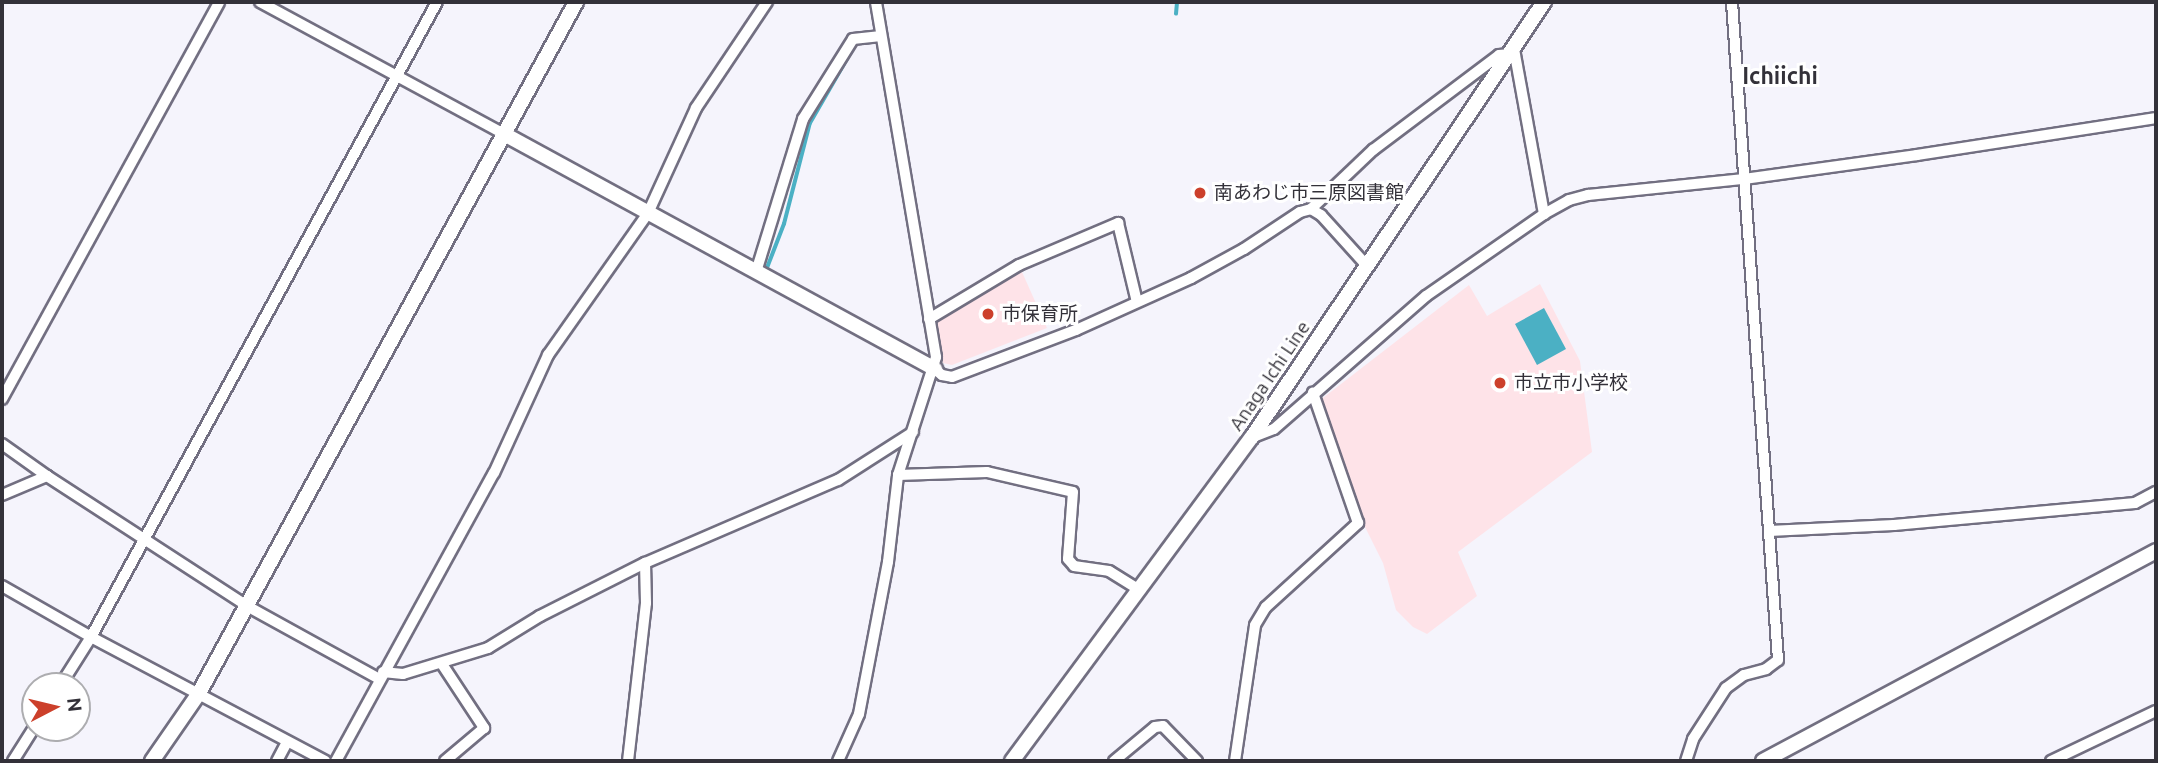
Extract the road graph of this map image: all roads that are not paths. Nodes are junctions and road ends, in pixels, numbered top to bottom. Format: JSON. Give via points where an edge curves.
{"nodes":[{"id":1,"x":219,"y":2,"type":"edge"},
{"id":2,"x":260,"y":2,"type":"edge"},
{"id":3,"x":437,"y":2,"type":"edge"},
{"id":4,"x":576,"y":2,"type":"edge"},
{"id":5,"x":767,"y":2,"type":"edge"},
{"id":6,"x":876,"y":2,"type":"edge"},
{"id":7,"x":1545,"y":2,"type":"edge"},
{"id":8,"x":1732,"y":2,"type":"edge"},
{"id":9,"x":881,"y":36,"type":"junction"},
{"id":10,"x":1512,"y":51,"type":"junction"},
{"id":11,"x":397,"y":76,"type":"junction"},
{"id":12,"x":2156,"y":118,"type":"edge"},
{"id":13,"x":504,"y":134,"type":"junction"},
{"id":14,"x":1744,"y":178,"type":"junction"},
{"id":15,"x":1311,"y":209,"type":"junction"},
{"id":16,"x":648,"y":213,"type":"junction"},
{"id":17,"x":1544,"y":214,"type":"junction"},
{"id":18,"x":1368,"y":267,"type":"junction"},
{"id":19,"x":756,"y":272,"type":"junction"},
{"id":20,"x":1137,"y":302,"type":"junction"},
{"id":21,"x":929,"y":319,"type":"junction"},
{"id":22,"x":935,"y":369,"type":"junction"},
{"id":23,"x":1313,"y":393,"type":"junction"},
{"id":24,"x":2,"y":399,"type":"edge"},
{"id":25,"x":912,"y":432,"type":"junction"},
{"id":26,"x":1252,"y":437,"type":"junction"},
{"id":27,"x":2,"y":444,"type":"edge"},
{"id":28,"x":898,"y":475,"type":"junction"},
{"id":29,"x":47,"y":476,"type":"junction"},
{"id":30,"x":2156,"y":492,"type":"edge"},
{"id":31,"x":2,"y":495,"type":"edge"},
{"id":32,"x":1769,"y":531,"type":"junction"},
{"id":33,"x":144,"y":538,"type":"junction"},
{"id":34,"x":2156,"y":551,"type":"edge"},
{"id":35,"x":645,"y":563,"type":"junction"},
{"id":36,"x":2,"y":586,"type":"edge"},
{"id":37,"x":1139,"y":590,"type":"junction"},
{"id":38,"x":247,"y":606,"type":"junction"},
{"id":39,"x":91,"y":637,"type":"junction"},
{"id":40,"x":442,"y":664,"type":"junction"},
{"id":41,"x":69,"y":672,"type":"edge"},
{"id":42,"x":381,"y":676,"type":"junction"},
{"id":43,"x":199,"y":692,"type":"junction"},
{"id":44,"x":2156,"y":711,"type":"edge"},
{"id":45,"x":25,"y":742,"type":"edge"},
{"id":46,"x":287,"y":742,"type":"junction"},
{"id":47,"x":13,"y":761,"type":"edge"},
{"id":48,"x":152,"y":761,"type":"edge"},
{"id":49,"x":277,"y":761,"type":"edge"},
{"id":50,"x":325,"y":761,"type":"edge"},
{"id":51,"x":336,"y":761,"type":"edge"},
{"id":52,"x":445,"y":761,"type":"edge"},
{"id":53,"x":628,"y":761,"type":"edge"},
{"id":54,"x":838,"y":761,"type":"edge"},
{"id":55,"x":1012,"y":761,"type":"edge"},
{"id":56,"x":1114,"y":761,"type":"edge"},
{"id":57,"x":1197,"y":761,"type":"edge"},
{"id":58,"x":1235,"y":761,"type":"edge"},
{"id":59,"x":1686,"y":761,"type":"edge"},
{"id":60,"x":1763,"y":761,"type":"edge"},
{"id":61,"x":2051,"y":761,"type":"edge"}],
"edges":[{"from":1,"to":24,"type":"street"},
{"from":2,"to":11,"type":"street"},
{"from":3,"to":11,"type":"street"},
{"from":4,"to":13,"type":"street"},
{"from":5,"to":16,"type":"street","via":[[696,108]]},
{"from":6,"to":9,"type":"street"},
{"from":7,"to":10,"type":"street","name":"Anaga Ichi Line"},
{"from":8,"to":14,"type":"street"},
{"from":9,"to":19,"type":"street","via":[[853,39],[803,119]]},
{"from":9,"to":21,"type":"street"},
{"from":10,"to":15,"type":"street","via":[[1499,55],[1373,150]]},
{"from":10,"to":17,"type":"street"},
{"from":10,"to":18,"type":"street","name":"Anaga Ichi Line"},
{"from":11,"to":13,"type":"street"},
{"from":11,"to":33,"type":"street"},
{"from":12,"to":14,"type":"street"},
{"from":13,"to":16,"type":"street"},
{"from":13,"to":38,"type":"street"},
{"from":14,"to":17,"type":"street","via":[[1588,195]]},
{"from":14,"to":32,"type":"street"},
{"from":15,"to":18,"type":"street"},
{"from":15,"to":20,"type":"street","via":[[1191,278]]},
{"from":16,"to":19,"type":"street"},
{"from":16,"to":42,"type":"street","via":[[548,355],[494,473]]},
{"from":17,"to":23,"type":"street","via":[[1426,296]]},
{"from":18,"to":26,"type":"street","name":"Anaga Ichi Line"},
{"from":19,"to":22,"type":"street"},
{"from":20,"to":21,"type":"street","via":[[1118,223],[1019,265]]},
{"from":20,"to":22,"type":"street","via":[[952,377]]},
{"from":21,"to":22,"type":"street"},
{"from":22,"to":25,"type":"street"},
{"from":23,"to":26,"type":"street","via":[[1273,429]]},
{"from":23,"to":58,"type":"street","via":[[1358,523],[1266,607],[1255,625]]},
{"from":25,"to":28,"type":"street"},
{"from":25,"to":35,"type":"street","via":[[838,480]]},
{"from":26,"to":37,"type":"street","name":"Anaga Ichi Line"},
{"from":27,"to":29,"type":"street"},
{"from":28,"to":37,"type":"street","via":[[987,472],[1073,492],[1068,559],[1074,566],[1109,571]]},
{"from":28,"to":54,"type":"street","via":[[888,562],[859,714]]},
{"from":29,"to":31,"type":"street"},
{"from":29,"to":33,"type":"street"},
{"from":30,"to":32,"type":"street","via":[[2128,504]]},
{"from":32,"to":59,"type":"street","via":[[1778,660],[1726,688],[1693,739]]},
{"from":33,"to":38,"type":"street"},
{"from":33,"to":39,"type":"street"},
{"from":34,"to":60,"type":"street"},
{"from":35,"to":40,"type":"street","via":[[488,648]]},
{"from":35,"to":53,"type":"street","via":[[644,628]]},
{"from":36,"to":39,"type":"street"},
{"from":37,"to":55,"type":"street","name":"Anaga Ichi Line"},
{"from":38,"to":42,"type":"street"},
{"from":38,"to":43,"type":"street"},
{"from":39,"to":41,"type":"street"},
{"from":39,"to":43,"type":"street"},
{"from":40,"to":42,"type":"street"},
{"from":40,"to":52,"type":"street","via":[[484,728]]},
{"from":42,"to":51,"type":"street"},
{"from":43,"to":46,"type":"street"},
{"from":43,"to":48,"type":"street"},
{"from":44,"to":61,"type":"street"},
{"from":45,"to":47,"type":"street"},
{"from":46,"to":49,"type":"street"},
{"from":46,"to":50,"type":"street"},
{"from":56,"to":57,"type":"street","via":[[1155,727],[1163,726]]}]}
